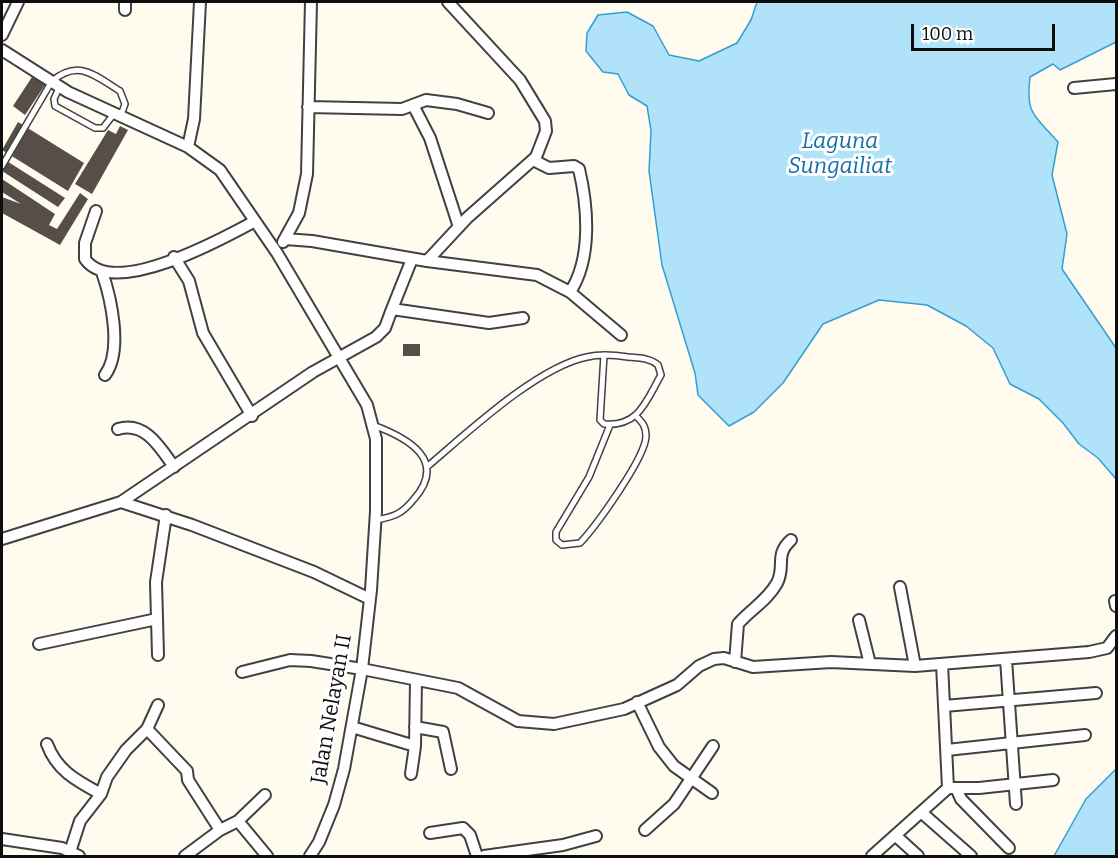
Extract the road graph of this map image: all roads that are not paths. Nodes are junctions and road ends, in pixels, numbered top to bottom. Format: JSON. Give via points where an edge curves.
{"nodes":[{"id":1,"x":18,"y":2,"type":"edge"},
{"id":2,"x":200,"y":2,"type":"edge"},
{"id":3,"x":311,"y":2,"type":"edge"},
{"id":4,"x":448,"y":2,"type":"edge"},
{"id":5,"x":2,"y":34,"type":"edge"},
{"id":6,"x":2,"y":50,"type":"edge"},
{"id":7,"x":56,"y":84,"type":"junction"},
{"id":8,"x":1116,"y":84,"type":"edge"},
{"id":9,"x":1074,"y":88,"type":"dead end"},
{"id":10,"x":413,"y":105,"type":"junction"},
{"id":11,"x":308,"y":107,"type":"junction"},
{"id":12,"x":488,"y":113,"type":"dead end"},
{"id":13,"x":116,"y":116,"type":"junction"},
{"id":14,"x":188,"y":147,"type":"junction"},
{"id":15,"x":537,"y":155,"type":"junction"},
{"id":16,"x":2,"y":166,"type":"edge"},
{"id":17,"x":96,"y":212,"type":"dead end"},
{"id":18,"x":255,"y":221,"type":"junction"},
{"id":19,"x":459,"y":227,"type":"junction"},
{"id":20,"x":285,"y":239,"type":"junction"},
{"id":21,"x":277,"y":253,"type":"junction"},
{"id":22,"x":174,"y":257,"type":"junction"},
{"id":23,"x":412,"y":259,"type":"junction"},
{"id":24,"x":427,"y":261,"type":"junction"},
{"id":25,"x":102,"y":272,"type":"junction"},
{"id":26,"x":570,"y":292,"type":"junction"},
{"id":27,"x":392,"y":309,"type":"junction"},
{"id":28,"x":523,"y":318,"type":"dead end"},
{"id":29,"x":621,"y":335,"type":"dead end"},
{"id":30,"x":338,"y":356,"type":"junction"},
{"id":31,"x":604,"y":356,"type":"junction"},
{"id":32,"x":105,"y":375,"type":"dead end"},
{"id":33,"x":252,"y":416,"type":"junction"},
{"id":34,"x":636,"y":416,"type":"junction"},
{"id":35,"x":610,"y":424,"type":"junction"},
{"id":36,"x":374,"y":425,"type":"junction"},
{"id":37,"x":118,"y":429,"type":"dead end"},
{"id":38,"x":428,"y":466,"type":"junction"},
{"id":39,"x":174,"y":467,"type":"junction"},
{"id":40,"x":125,"y":497,"type":"junction"},
{"id":41,"x":145,"y":508,"type":"junction"},
{"id":42,"x":166,"y":515,"type":"junction"},
{"id":43,"x":375,"y":520,"type":"junction"},
{"id":44,"x":162,"y":531,"type":"junction"},
{"id":45,"x":2,"y":539,"type":"edge"},
{"id":46,"x":791,"y":540,"type":"dead end"},
{"id":47,"x":900,"y":587,"type":"dead end"},
{"id":48,"x":370,"y":595,"type":"junction"},
{"id":49,"x":157,"y":619,"type":"junction"},
{"id":50,"x":859,"y":620,"type":"dead end"},
{"id":51,"x":1116,"y":636,"type":"edge"},
{"id":52,"x":39,"y":644,"type":"dead end"},
{"id":53,"x":158,"y":655,"type":"dead end"},
{"id":54,"x":1006,"y":659,"type":"junction"},
{"id":55,"x":735,"y":662,"type":"junction"},
{"id":56,"x":870,"y":664,"type":"junction"},
{"id":57,"x":942,"y":664,"type":"junction"},
{"id":58,"x":915,"y":666,"type":"junction"},
{"id":59,"x":362,"y":669,"type":"junction"},
{"id":60,"x":242,"y":672,"type":"dead end"},
{"id":61,"x":416,"y":680,"type":"junction"},
{"id":62,"x":1096,"y":693,"type":"dead end"},
{"id":63,"x":1009,"y":700,"type":"junction"},
{"id":64,"x":637,"y":702,"type":"junction"},
{"id":65,"x":158,"y":705,"type":"dead end"},
{"id":66,"x":944,"y":706,"type":"junction"},
{"id":67,"x":352,"y":727,"type":"junction"},
{"id":68,"x":415,"y":727,"type":"junction"},
{"id":69,"x":147,"y":729,"type":"junction"},
{"id":70,"x":1085,"y":735,"type":"dead end"},
{"id":71,"x":47,"y":744,"type":"dead end"},
{"id":72,"x":1011,"y":744,"type":"junction"},
{"id":73,"x":415,"y":746,"type":"junction"},
{"id":74,"x":713,"y":746,"type":"dead end"},
{"id":75,"x":947,"y":750,"type":"junction"},
{"id":76,"x":451,"y":769,"type":"dead end"},
{"id":77,"x":411,"y":774,"type":"dead end"},
{"id":78,"x":691,"y":778,"type":"junction"},
{"id":79,"x":1053,"y":780,"type":"dead end"},
{"id":80,"x":1014,"y":784,"type":"junction"},
{"id":81,"x":952,"y":788,"type":"junction"},
{"id":82,"x":712,"y":793,"type":"dead end"},
{"id":83,"x":101,"y":794,"type":"junction"},
{"id":84,"x":265,"y":795,"type":"dead end"},
{"id":85,"x":1016,"y":804,"type":"dead end"},
{"id":86,"x":921,"y":812,"type":"junction"},
{"id":87,"x":238,"y":821,"type":"junction"},
{"id":88,"x":220,"y":830,"type":"junction"},
{"id":89,"x":645,"y":830,"type":"dead end"},
{"id":90,"x":430,"y":832,"type":"dead end"},
{"id":91,"x":596,"y":836,"type":"dead end"},
{"id":92,"x":896,"y":836,"type":"junction"},
{"id":93,"x":2,"y":839,"type":"edge"},
{"id":94,"x":1009,"y":848,"type":"dead end"},
{"id":95,"x":74,"y":854,"type":"edge"},
{"id":96,"x":185,"y":856,"type":"edge"},
{"id":97,"x":267,"y":856,"type":"edge"},
{"id":98,"x":310,"y":856,"type":"edge"},
{"id":99,"x":477,"y":856,"type":"edge"},
{"id":100,"x":484,"y":856,"type":"edge"},
{"id":101,"x":873,"y":856,"type":"edge"},
{"id":102,"x":918,"y":856,"type":"edge"},
{"id":103,"x":971,"y":856,"type":"edge"}],
"edges":[{"from":1,"to":5,"type":"street"},
{"from":2,"to":14,"type":"street"},
{"from":3,"to":11,"type":"street"},
{"from":4,"to":15,"type":"street","via":[[520,80],[547,126]]},
{"from":6,"to":7,"type":"street","name":"Jalan Nelayan II"},
{"from":7,"to":13,"type":"street","name":"Jalan Nelayan II"},
{"from":7,"to":13,"type":"lane","via":[[55,106],[95,128],[103,128]]},
{"from":7,"to":13,"type":"lane","via":[[64,71],[73,69],[97,77],[124,96],[125,104]]},
{"from":7,"to":16,"type":"lane"},
{"from":8,"to":9,"type":"street"},
{"from":10,"to":11,"type":"street","via":[[402,109]]},
{"from":10,"to":12,"type":"street","via":[[423,100]]},
{"from":10,"to":19,"type":"street","via":[[440,165]]},
{"from":11,"to":20,"type":"street","via":[[306,180],[298,213]]},
{"from":13,"to":14,"type":"street","name":"Jalan Nelayan II"},
{"from":14,"to":18,"type":"street","name":"Jalan Nelayan II","via":[[220,170]]},
{"from":15,"to":19,"type":"street"},
{"from":15,"to":26,"type":"street","via":[[549,168],[574,166],[580,173],[586,239],[583,260]]},
{"from":17,"to":25,"type":"street","via":[[85,243],[85,259]]},
{"from":18,"to":21,"type":"street","name":"Jalan Nelayan II"},
{"from":18,"to":22,"type":"street"},
{"from":19,"to":24,"type":"street"},
{"from":20,"to":21,"type":"street"},
{"from":20,"to":23,"type":"street"},
{"from":21,"to":30,"type":"street","name":"Jalan Nelayan II"},
{"from":22,"to":25,"type":"street","via":[[133,273]]},
{"from":22,"to":33,"type":"street","via":[[189,281],[203,333]]},
{"from":23,"to":24,"type":"street"},
{"from":23,"to":27,"type":"street"},
{"from":24,"to":26,"type":"street","via":[[537,275]]},
{"from":25,"to":32,"type":"street","via":[[114,317],[111,360]]},
{"from":26,"to":29,"type":"street"},
{"from":27,"to":28,"type":"street","via":[[489,323]]},
{"from":27,"to":30,"type":"street","via":[[376,337]]},
{"from":30,"to":33,"type":"street"},
{"from":30,"to":36,"type":"street","name":"Jalan Nelayan II","via":[[367,405]]},
{"from":31,"to":34,"type":"lane","via":[[657,363],[661,375]]},
{"from":31,"to":35,"type":"lane","via":[[599,417],[602,423]]},
{"from":31,"to":38,"type":"lane","via":[[587,356],[554,369],[492,412]]},
{"from":33,"to":39,"type":"street"},
{"from":34,"to":35,"type":"lane","via":[[621,424]]},
{"from":34,"to":35,"type":"lane","via":[[645,427],[645,446],[592,531],[580,543],[562,544],[556,540],[556,532],[589,477]]},
{"from":36,"to":38,"type":"lane","via":[[400,435]]},
{"from":36,"to":43,"type":"street","name":"Jalan Nelayan II"},
{"from":37,"to":39,"type":"street","via":[[130,425],[142,430]]},
{"from":38,"to":43,"type":"lane","via":[[427,480],[403,513]]},
{"from":39,"to":40,"type":"street"},
{"from":40,"to":41,"type":"street"},
{"from":40,"to":45,"type":"street"},
{"from":41,"to":42,"type":"street"},
{"from":41,"to":44,"type":"street"},
{"from":42,"to":44,"type":"street"},
{"from":42,"to":48,"type":"street"},
{"from":43,"to":48,"type":"street","name":"Jalan Nelayan II"},
{"from":44,"to":49,"type":"street","via":[[156,582]]},
{"from":46,"to":55,"type":"street","via":[[782,548],[777,583],[764,603],[738,624]]},
{"from":47,"to":58,"type":"street"},
{"from":48,"to":59,"type":"street","name":"Jalan Nelayan II"},
{"from":49,"to":52,"type":"street"},
{"from":49,"to":53,"type":"street"},
{"from":50,"to":56,"type":"street"},
{"from":51,"to":54,"type":"street","via":[[1107,648],[1089,652]]},
{"from":54,"to":57,"type":"street"},
{"from":54,"to":63,"type":"street"},
{"from":55,"to":56,"type":"street","via":[[753,667]]},
{"from":55,"to":64,"type":"street","via":[[724,658],[706,661],[677,686]]},
{"from":56,"to":58,"type":"street"},
{"from":57,"to":58,"type":"street"},
{"from":57,"to":66,"type":"street"},
{"from":59,"to":60,"type":"street","via":[[290,660]]},
{"from":59,"to":61,"type":"street"},
{"from":59,"to":67,"type":"street","name":"Jalan Nelayan II"},
{"from":61,"to":64,"type":"street","via":[[463,690],[527,723],[554,724],[624,709]]},
{"from":61,"to":68,"type":"street"},
{"from":62,"to":63,"type":"street"},
{"from":63,"to":66,"type":"street"},
{"from":63,"to":72,"type":"street"},
{"from":64,"to":78,"type":"street","via":[[659,747],[674,766]]},
{"from":65,"to":69,"type":"street"},
{"from":66,"to":75,"type":"street"},
{"from":67,"to":73,"type":"street"},
{"from":67,"to":98,"type":"street","name":"Jalan Nelayan II","via":[[334,805]]},
{"from":68,"to":73,"type":"street"},
{"from":68,"to":76,"type":"street","via":[[443,732]]},
{"from":69,"to":83,"type":"street","via":[[126,750],[107,777]]},
{"from":69,"to":88,"type":"street","via":[[187,771],[188,780]]},
{"from":70,"to":72,"type":"street"},
{"from":71,"to":83,"type":"street","via":[[55,763]]},
{"from":72,"to":75,"type":"street"},
{"from":72,"to":80,"type":"street"},
{"from":73,"to":77,"type":"street"},
{"from":74,"to":78,"type":"street"},
{"from":75,"to":81,"type":"street"},
{"from":78,"to":82,"type":"street"},
{"from":78,"to":89,"type":"street","via":[[674,804]]},
{"from":79,"to":80,"type":"street"},
{"from":80,"to":81,"type":"street"},
{"from":80,"to":85,"type":"street"},
{"from":81,"to":86,"type":"street"},
{"from":81,"to":94,"type":"street"},
{"from":83,"to":95,"type":"street","via":[[80,821]]},
{"from":84,"to":87,"type":"street"},
{"from":86,"to":92,"type":"street"},
{"from":86,"to":103,"type":"street"},
{"from":87,"to":88,"type":"street"},
{"from":87,"to":97,"type":"street"},
{"from":88,"to":96,"type":"street"},
{"from":90,"to":99,"type":"street","via":[[463,828],[470,835]]},
{"from":91,"to":100,"type":"street","via":[[563,845]]},
{"from":92,"to":101,"type":"street"},
{"from":92,"to":102,"type":"street"},
{"from":93,"to":95,"type":"street"}]}
